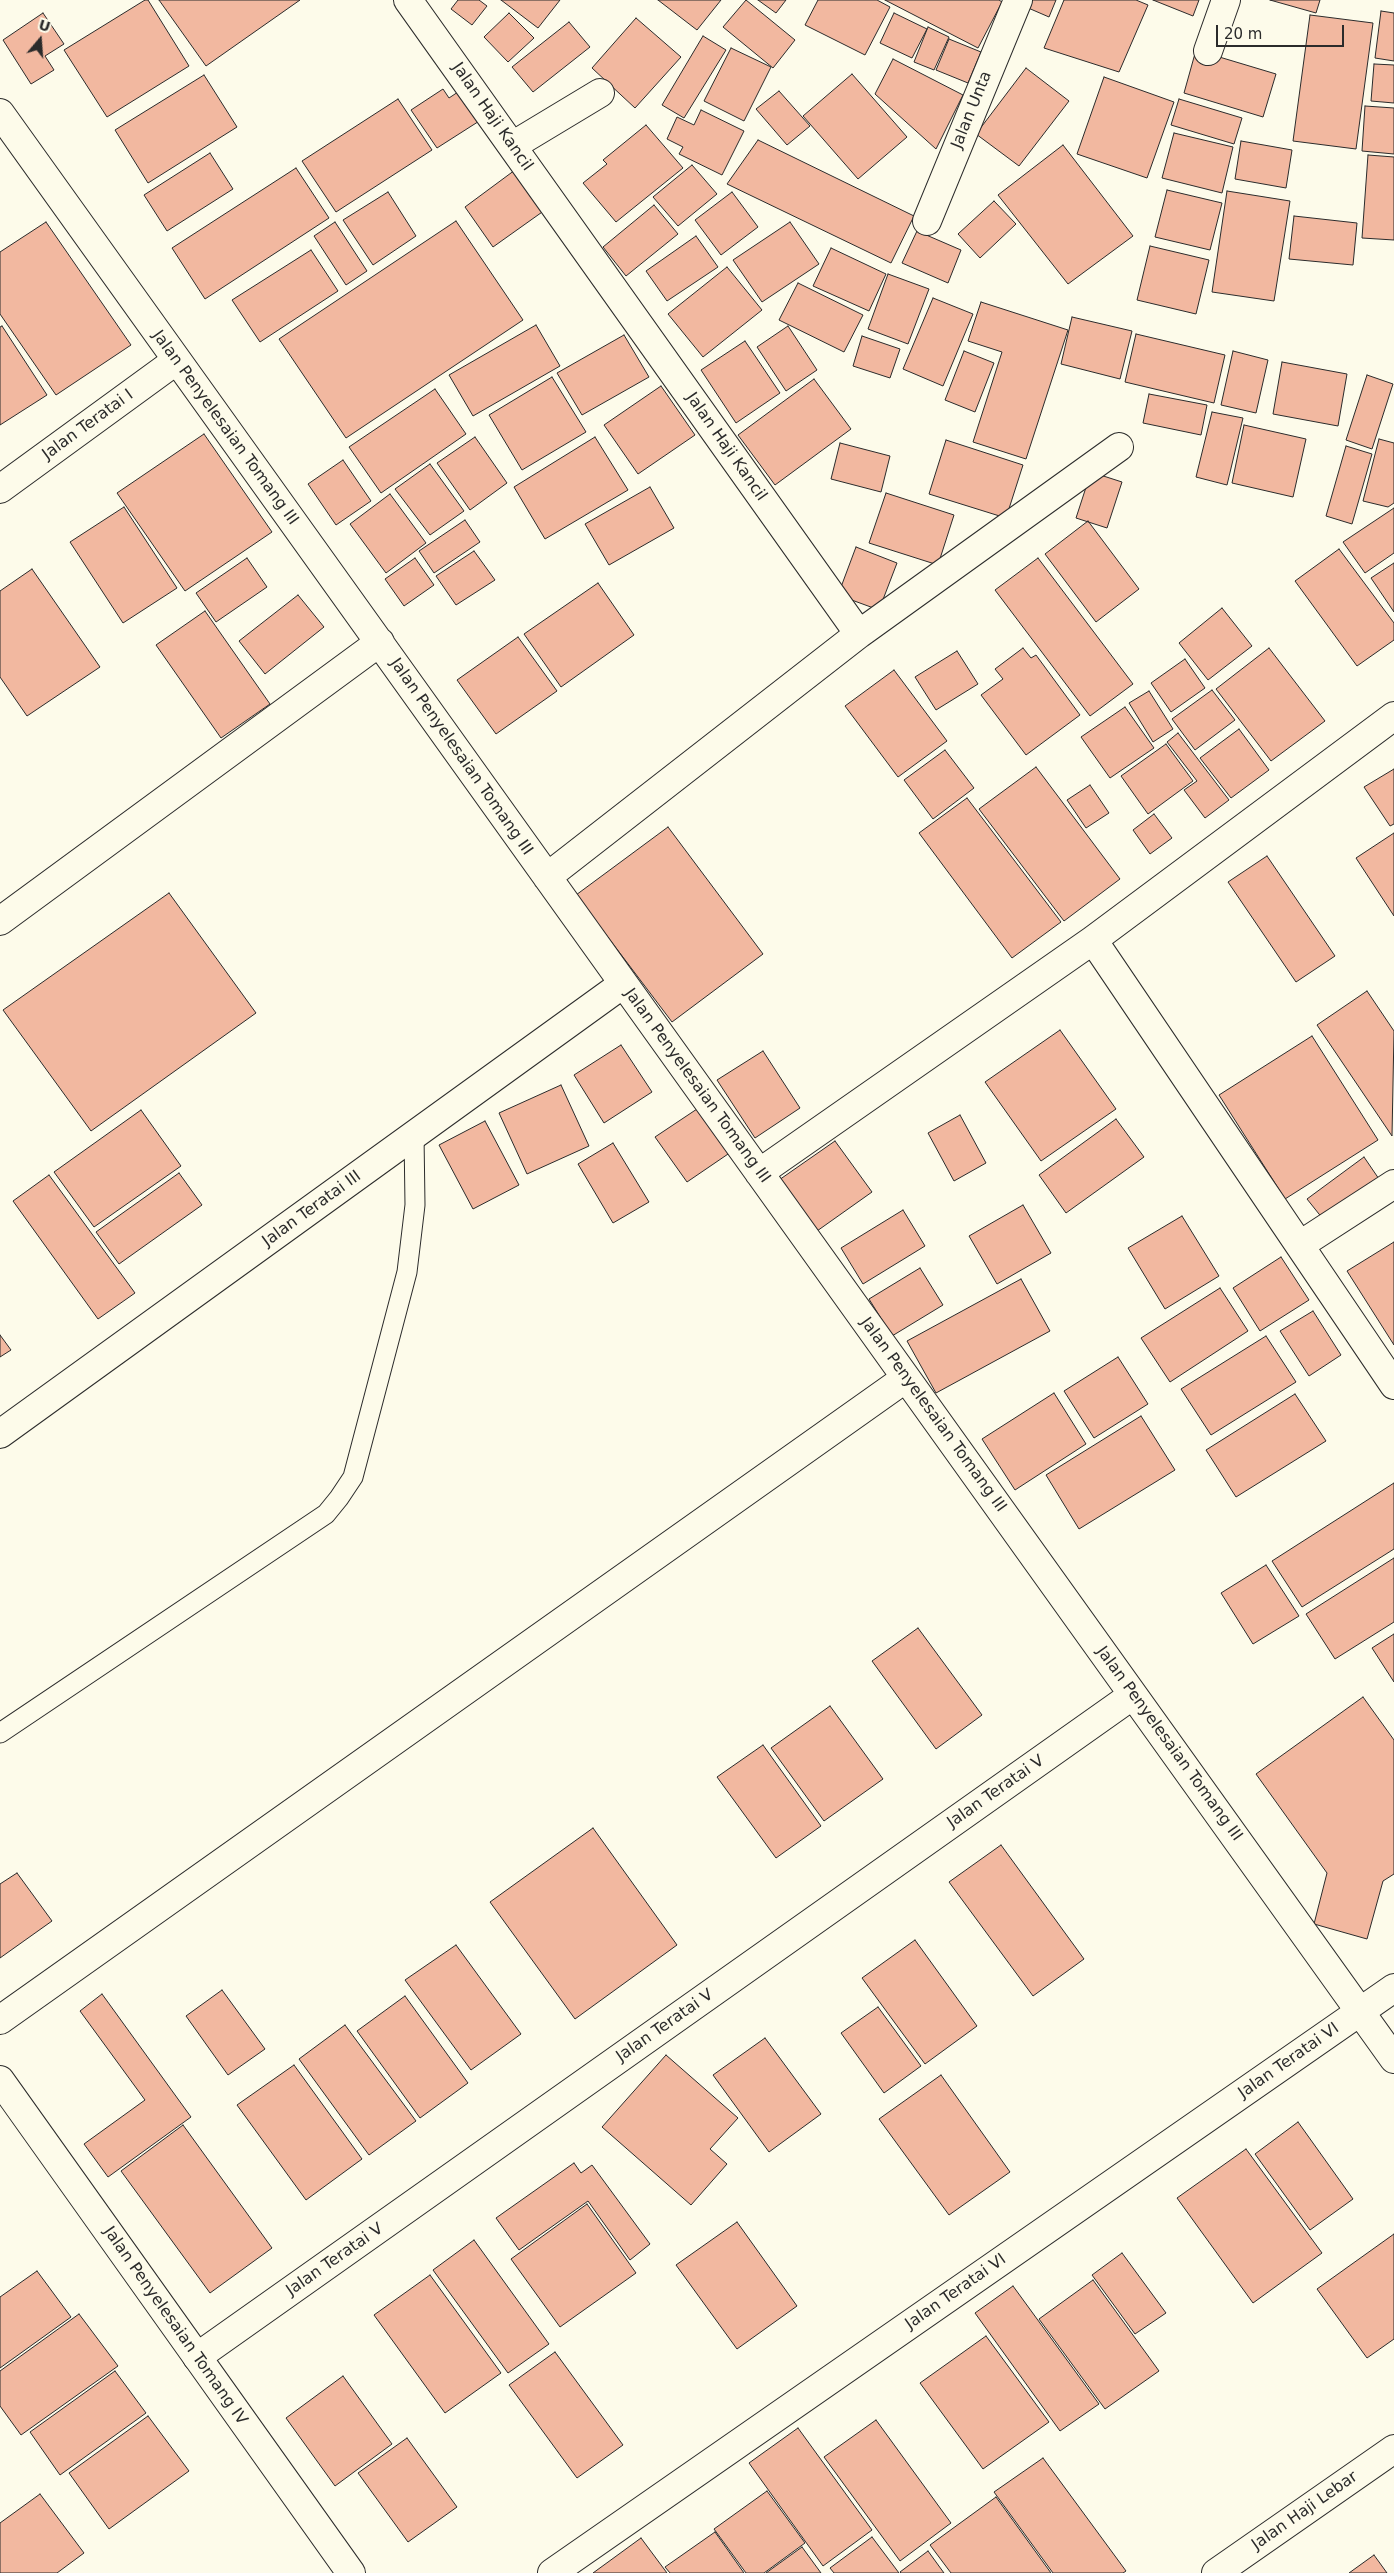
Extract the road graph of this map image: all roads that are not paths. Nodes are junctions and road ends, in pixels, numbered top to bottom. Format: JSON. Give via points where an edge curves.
{"nodes":[{"id":1,"x":408,"y":0,"type":"edge"},
{"id":2,"x":1018,"y":0,"type":"edge"},
{"id":3,"x":1226,"y":0,"type":"edge"},
{"id":4,"x":1208,"y":51,"type":"dead end"},
{"id":5,"x":600,"y":93,"type":"dead end"},
{"id":6,"x":0,"y":113,"type":"edge"},
{"id":7,"x":512,"y":146,"type":"junction"},
{"id":8,"x":927,"y":221,"type":"dead end"},
{"id":9,"x":176,"y":360,"type":"junction"},
{"id":10,"x":1119,"y":447,"type":"dead end"},
{"id":11,"x":0,"y":489,"type":"edge"},
{"id":12,"x":859,"y":634,"type":"junction"},
{"id":13,"x":380,"y":642,"type":"junction"},
{"id":14,"x":1394,"y":716,"type":"edge"},
{"id":15,"x":547,"y":877,"type":"junction"},
{"id":16,"x":0,"y":921,"type":"edge"},
{"id":17,"x":1093,"y":940,"type":"junction"},
{"id":18,"x":623,"y":984,"type":"junction"},
{"id":19,"x":414,"y":1135,"type":"junction"},
{"id":20,"x":759,"y":1173,"type":"junction"},
{"id":21,"x":1394,"y":1184,"type":"edge"},
{"id":22,"x":1300,"y":1245,"type":"junction"},
{"id":23,"x":906,"y":1378,"type":"junction"},
{"id":24,"x":1394,"y":1385,"type":"edge"},
{"id":25,"x":0,"y":1434,"type":"edge"},
{"id":26,"x":1133,"y":1695,"type":"junction"},
{"id":27,"x":0,"y":1733,"type":"edge"},
{"id":28,"x":1394,"y":1988,"type":"edge"},
{"id":29,"x":1360,"y":2011,"type":"junction"},
{"id":30,"x":0,"y":2020,"type":"edge"},
{"id":31,"x":1394,"y":2059,"type":"edge"},
{"id":32,"x":0,"y":2080,"type":"edge"},
{"id":33,"x":197,"y":2357,"type":"junction"},
{"id":34,"x":1394,"y":2449,"type":"edge"},
{"id":35,"x":350,"y":2573,"type":"edge"},
{"id":36,"x":552,"y":2573,"type":"edge"},
{"id":37,"x":1216,"y":2573,"type":"edge"}],
"edges":[{"from":1,"to":7,"type":"street","name":"Jalan Haji Kancil"},
{"from":2,"to":8,"type":"street","name":"Jalan Unta"},
{"from":3,"to":4,"type":"street"},
{"from":5,"to":7,"type":"street"},
{"from":6,"to":9,"type":"street","name":"Jalan Penyelesaian Tomang III"},
{"from":7,"to":12,"type":"street","name":"Jalan Haji Kancil"},
{"from":9,"to":11,"type":"street","name":"Jalan Teratai I"},
{"from":9,"to":13,"type":"street","name":"Jalan Penyelesaian Tomang III"},
{"from":10,"to":12,"type":"street"},
{"from":12,"to":15,"type":"street"},
{"from":13,"to":15,"type":"street","name":"Jalan Penyelesaian Tomang III"},
{"from":13,"to":16,"type":"street"},
{"from":14,"to":17,"type":"street"},
{"from":15,"to":18,"type":"street","name":"Jalan Penyelesaian Tomang III"},
{"from":17,"to":20,"type":"street"},
{"from":17,"to":22,"type":"street"},
{"from":18,"to":19,"type":"street","name":"Jalan Teratai III"},
{"from":18,"to":20,"type":"street","name":"Jalan Penyelesaian Tomang III"},
{"from":19,"to":25,"type":"street","name":"Jalan Teratai III"},
{"from":19,"to":27,"type":"lane","via":[[414,1205],[407,1272],[353,1476],[339,1498],[326,1514]]},
{"from":20,"to":23,"type":"street","name":"Jalan Penyelesaian Tomang III"},
{"from":21,"to":22,"type":"street"},
{"from":22,"to":24,"type":"street"},
{"from":23,"to":26,"type":"street","name":"Jalan Penyelesaian Tomang III"},
{"from":23,"to":30,"type":"street"},
{"from":26,"to":29,"type":"street","name":"Jalan Penyelesaian Tomang III"},
{"from":26,"to":33,"type":"street","name":"Jalan Teratai V"},
{"from":28,"to":29,"type":"street","name":"Jalan Teratai VI"},
{"from":29,"to":31,"type":"street","name":"Jalan Penyelesaian Tomang III"},
{"from":29,"to":36,"type":"street","name":"Jalan Teratai VI"},
{"from":32,"to":33,"type":"street","name":"Jalan Penyelesaian Tomang IV"},
{"from":33,"to":35,"type":"street","name":"Jalan Penyelesaian Tomang IV"},
{"from":34,"to":37,"type":"street","name":"Jalan Haji Lebar"}]}
